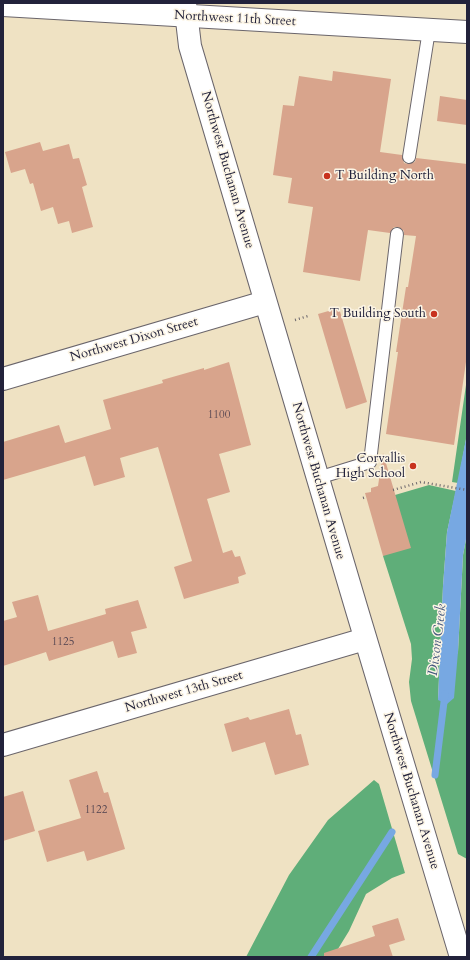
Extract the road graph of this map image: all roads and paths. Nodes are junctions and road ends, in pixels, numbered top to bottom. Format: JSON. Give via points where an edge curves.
{"nodes":[{"id":1,"x":3,"y":5,"type":"edge"},
{"id":2,"x":186,"y":10,"type":"edge"},
{"id":3,"x":429,"y":30,"type":"junction"},
{"id":4,"x":467,"y":32,"type":"edge"},
{"id":5,"x":410,"y":157,"type":"dead end"},
{"id":6,"x":398,"y":234,"type":"dead end"},
{"id":7,"x":266,"y":302,"type":"junction"},
{"id":8,"x":3,"y":379,"type":"edge"},
{"id":9,"x":318,"y":478,"type":"junction"},
{"id":10,"x":393,"y":490,"type":"dead end"},
{"id":11,"x":467,"y":490,"type":"edge"},
{"id":12,"x":365,"y":639,"type":"junction"},
{"id":13,"x":3,"y":745,"type":"edge"},
{"id":14,"x":461,"y":957,"type":"edge"}],
"edges":[{"from":1,"to":2,"type":"street","name":"Northwest 11th Street"},
{"from":2,"to":3,"type":"street","name":"Northwest 11th Street"},
{"from":2,"to":7,"type":"street","name":"Northwest Buchanan Avenue","via":[[189,42]]},
{"from":3,"to":4,"type":"street","name":"Northwest 11th Street"},
{"from":3,"to":5,"type":"lane"},
{"from":6,"to":9,"type":"lane","via":[[370,462]]},
{"from":7,"to":8,"type":"street","name":"Northwest Dixon Street"},
{"from":7,"to":9,"type":"street","name":"Northwest Buchanan Avenue"},
{"from":9,"to":12,"type":"street","name":"Northwest Buchanan Avenue"},
{"from":10,"to":11,"type":"path","via":[[421,482]]},
{"from":12,"to":13,"type":"street","name":"Northwest 13th Street"},
{"from":12,"to":14,"type":"street","name":"Northwest Buchanan Avenue"}]}
